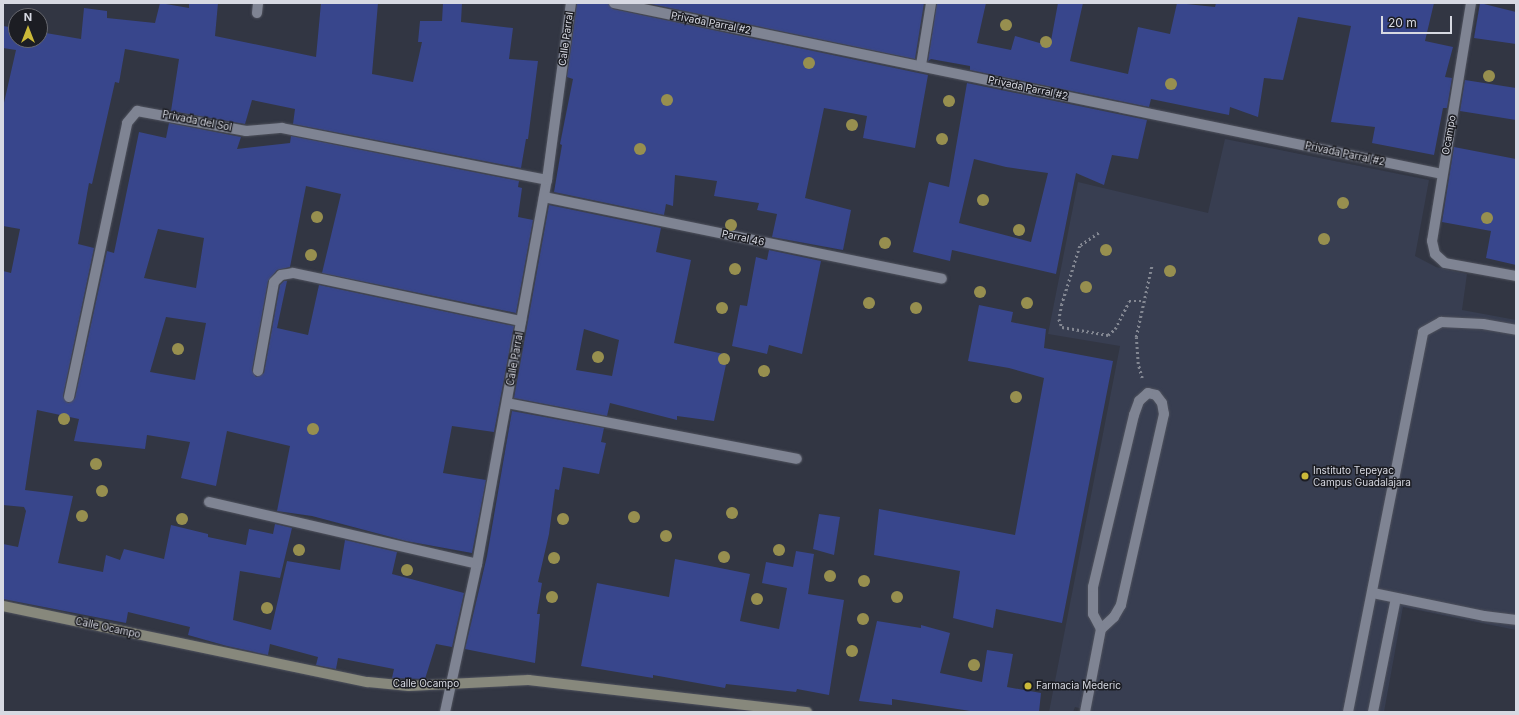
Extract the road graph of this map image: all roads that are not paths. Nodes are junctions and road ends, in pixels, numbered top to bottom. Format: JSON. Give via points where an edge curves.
{"nodes":[{"id":1,"x":571,"y":3,"type":"edge"},
{"id":2,"x":614,"y":3,"type":"edge"},
{"id":3,"x":931,"y":3,"type":"edge"},
{"id":4,"x":1471,"y":3,"type":"edge"},
{"id":5,"x":921,"y":65,"type":"junction"},
{"id":6,"x":1442,"y":174,"type":"junction"},
{"id":7,"x":547,"y":180,"type":"junction"},
{"id":8,"x":544,"y":197,"type":"junction"},
{"id":9,"x":1516,"y":276,"type":"edge"},
{"id":10,"x":942,"y":279,"type":"dead end"},
{"id":11,"x":521,"y":322,"type":"junction"},
{"id":12,"x":1516,"y":330,"type":"edge"},
{"id":13,"x":258,"y":371,"type":"dead end"},
{"id":14,"x":69,"y":397,"type":"dead end"},
{"id":15,"x":507,"y":403,"type":"junction"},
{"id":16,"x":797,"y":459,"type":"dead end"},
{"id":17,"x":209,"y":502,"type":"dead end"},
{"id":18,"x":477,"y":564,"type":"junction"},
{"id":19,"x":1373,"y":593,"type":"junction"},
{"id":20,"x":1396,"y":598,"type":"junction"},
{"id":21,"x":3,"y":606,"type":"edge"},
{"id":22,"x":1516,"y":620,"type":"edge"},
{"id":23,"x":1101,"y":629,"type":"junction"},
{"id":24,"x":452,"y":686,"type":"junction"},
{"id":25,"x":735,"y":707,"type":"edge"},
{"id":26,"x":445,"y":712,"type":"edge"},
{"id":27,"x":807,"y":712,"type":"edge"},
{"id":28,"x":1085,"y":712,"type":"edge"},
{"id":29,"x":1348,"y":712,"type":"edge"},
{"id":30,"x":1373,"y":712,"type":"edge"}],
"edges":[{"from":1,"to":7,"type":"street","name":"Calle Parral"},
{"from":2,"to":5,"type":"street","name":"Privada Parral #2"},
{"from":3,"to":5,"type":"street"},
{"from":4,"to":6,"type":"street","name":"Ocampo"},
{"from":5,"to":6,"type":"street","name":"Privada Parral #2"},
{"from":6,"to":9,"type":"street","name":"Ocampo","via":[[1432,241],[1435,254],[1445,263]]},
{"from":7,"to":8,"type":"street","name":"Calle Parral"},
{"from":7,"to":14,"type":"street","name":"Privada del Sol","via":[[282,128],[246,131],[137,111],[127,123]]},
{"from":8,"to":10,"type":"street","name":"Parral 46"},
{"from":8,"to":11,"type":"street","name":"Calle Parral"},
{"from":11,"to":13,"type":"street","via":[[293,273],[281,275],[274,282]]},
{"from":11,"to":15,"type":"street","name":"Calle Parral"},
{"from":12,"to":19,"type":"street","via":[[1483,324],[1441,322],[1423,332]]},
{"from":15,"to":16,"type":"street"},
{"from":15,"to":18,"type":"street","name":"Calle Parral"},
{"from":17,"to":18,"type":"street"},
{"from":18,"to":24,"type":"street","name":"Calle Parral"},
{"from":19,"to":20,"type":"street"},
{"from":19,"to":29,"type":"street"},
{"from":20,"to":22,"type":"street"},
{"from":20,"to":30,"type":"street"},
{"from":21,"to":24,"type":"street","name":"Calle Ocampo","via":[[368,682],[409,686]]},
{"from":23,"to":23,"type":"street","via":[[1093,614],[1093,587],[1134,415],[1139,401],[1148,393],[1156,395],[1162,402],[1164,414],[1121,605],[1114,617]]},
{"from":23,"to":28,"type":"street"},
{"from":24,"to":25,"type":"street","name":"Calle Ocampo","via":[[529,680]]},
{"from":24,"to":26,"type":"street","name":"Calle Parral"},
{"from":25,"to":27,"type":"street","name":"Calle Ocampo"}]}
